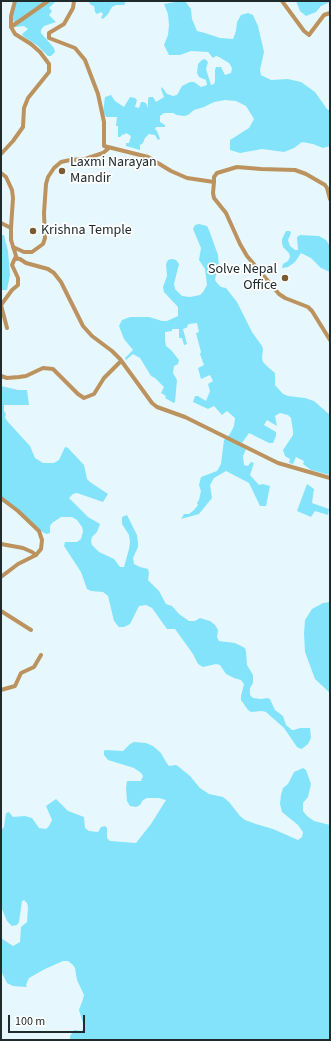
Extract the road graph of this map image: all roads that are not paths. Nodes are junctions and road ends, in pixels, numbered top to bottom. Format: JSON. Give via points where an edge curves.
{"nodes":[{"id":1,"x":15,"y":1,"type":"edge"},
{"id":2,"x":48,"y":1,"type":"edge"},
{"id":3,"x":74,"y":1,"type":"edge"},
{"id":4,"x":282,"y":1,"type":"edge"},
{"id":5,"x":330,"y":13,"type":"edge"},
{"id":6,"x":11,"y":27,"type":"junction"},
{"id":7,"x":109,"y":148,"type":"junction"},
{"id":8,"x":1,"y":154,"type":"edge"},
{"id":9,"x":1,"y":172,"type":"edge"},
{"id":10,"x":214,"y":182,"type":"junction"},
{"id":11,"x":330,"y":199,"type":"edge"},
{"id":12,"x":1,"y":223,"type":"edge"},
{"id":13,"x":11,"y":228,"type":"junction"},
{"id":14,"x":13,"y":247,"type":"junction"},
{"id":15,"x":18,"y":259,"type":"junction"},
{"id":16,"x":1,"y":305,"type":"edge"},
{"id":17,"x":7,"y":328,"type":"dead end"},
{"id":18,"x":330,"y":340,"type":"edge"},
{"id":19,"x":121,"y":361,"type":"junction"},
{"id":20,"x":1,"y":376,"type":"edge"},
{"id":21,"x":330,"y":478,"type":"edge"},
{"id":22,"x":1,"y":498,"type":"edge"},
{"id":23,"x":1,"y":544,"type":"edge"},
{"id":24,"x":36,"y":555,"type":"junction"},
{"id":25,"x":1,"y":577,"type":"edge"},
{"id":26,"x":1,"y":611,"type":"edge"},
{"id":27,"x":31,"y":630,"type":"dead end"},
{"id":28,"x":42,"y":655,"type":"dead end"},
{"id":29,"x":1,"y":690,"type":"edge"}],
"edges":[{"from":1,"to":6,"type":"street"},
{"from":2,"to":6,"type":"street"},
{"from":3,"to":7,"type":"street","via":[[64,24],[49,33],[49,38],[75,48],[85,60],[98,94],[104,122],[104,146]]},
{"from":4,"to":5,"type":"street","via":[[309,35],[324,15]]},
{"from":6,"to":8,"type":"street","via":[[15,34],[40,52],[49,64],[49,72],[28,98],[24,108],[23,127]]},
{"from":7,"to":10,"type":"street","via":[[148,157],[187,178]]},
{"from":7,"to":14,"type":"street","via":[[103,153],[85,159],[61,162],[54,168],[46,184],[45,238],[40,248],[24,252]]},
{"from":9,"to":13,"type":"street","via":[[12,190]]},
{"from":10,"to":11,"type":"street","via":[[217,173],[237,167],[295,170],[325,185]]},
{"from":10,"to":18,"type":"street","via":[[214,198],[226,213],[247,256],[279,294],[312,311]]},
{"from":12,"to":13,"type":"street"},
{"from":13,"to":14,"type":"street"},
{"from":14,"to":15,"type":"street"},
{"from":15,"to":16,"type":"street","via":[[15,258],[12,266],[18,278],[18,285]]},
{"from":15,"to":19,"type":"street","via":[[54,273],[83,326]]},
{"from":16,"to":17,"type":"street"},
{"from":19,"to":20,"type":"street","via":[[104,378],[94,394],[84,398],[53,369],[43,368],[19,378]]},
{"from":19,"to":21,"type":"street","via":[[157,407],[185,417],[278,463]]},
{"from":22,"to":24,"type":"street","via":[[18,511],[41,535],[41,549]]},
{"from":23,"to":24,"type":"street","via":[[23,548]]},
{"from":24,"to":25,"type":"street"},
{"from":26,"to":27,"type":"street"},
{"from":28,"to":29,"type":"street","via":[[34,667],[21,673],[15,686]]}]}
